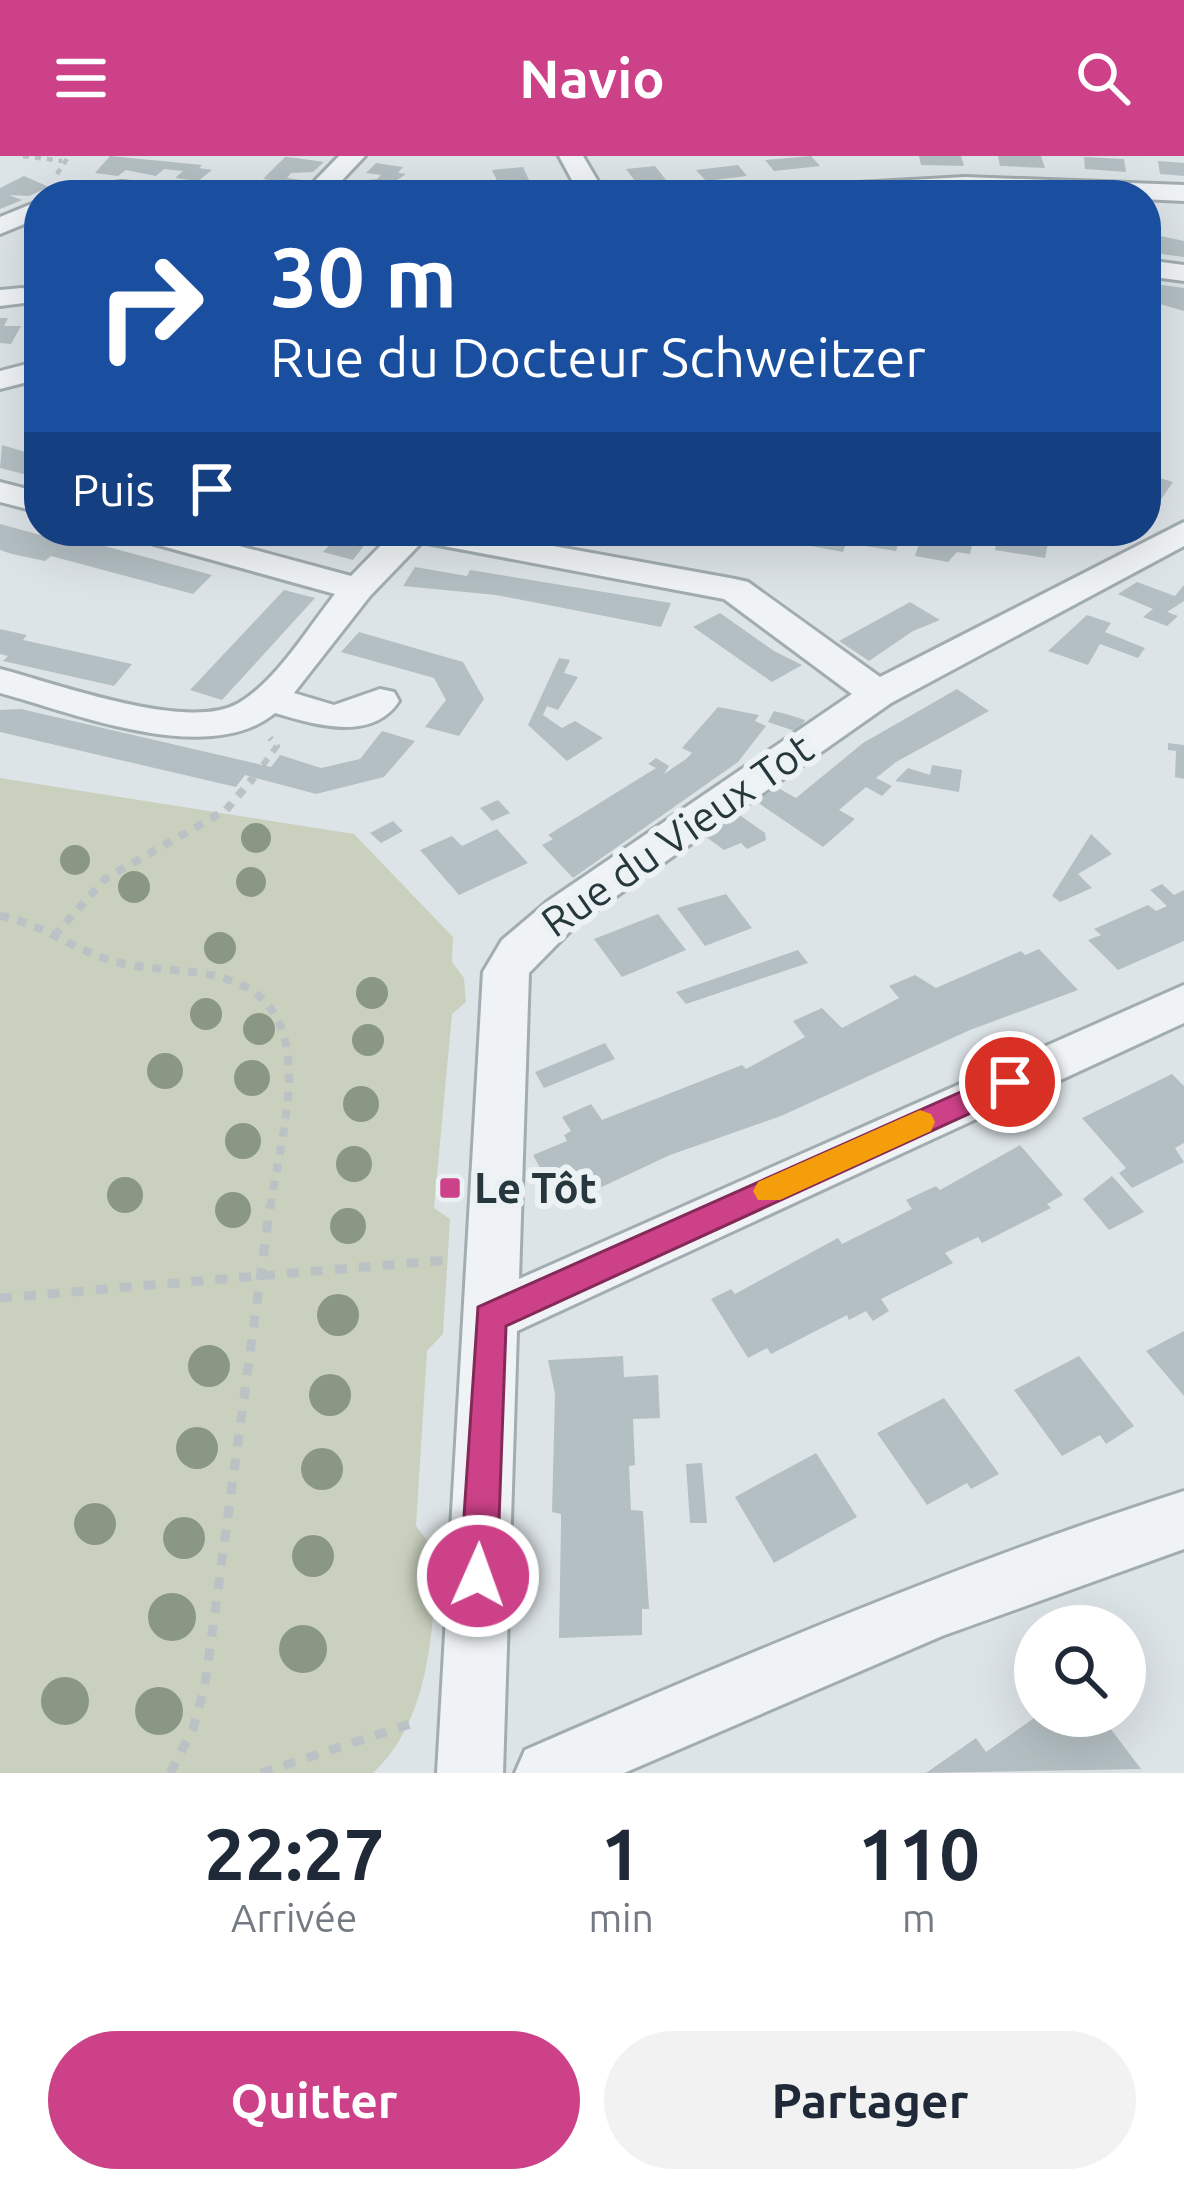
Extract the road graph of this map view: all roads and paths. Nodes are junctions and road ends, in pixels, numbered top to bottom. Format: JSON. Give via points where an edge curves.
{"nodes":[{"id":1,"x":23,"y":156,"type":"edge"},
{"id":2,"x":353,"y":156,"type":"edge"},
{"id":3,"x":62,"y":161,"type":"dead end"},
{"id":4,"x":329,"y":180,"type":"edge"},
{"id":5,"x":200,"y":546,"type":"edge"},
{"id":6,"x":400,"y":546,"type":"edge"},
{"id":7,"x":496,"y":546,"type":"edge"},
{"id":8,"x":1136,"y":546,"type":"edge"},
{"id":9,"x":358,"y":589,"type":"junction"},
{"id":10,"x":0,"y":681,"type":"edge"},
{"id":11,"x":878,"y":694,"type":"junction"},
{"id":12,"x":266,"y":697,"type":"junction"},
{"id":13,"x":380,"y":701,"type":"dead end"},
{"id":14,"x":254,"y":777,"type":"dead end"},
{"id":15,"x":0,"y":916,"type":"edge"},
{"id":16,"x":53,"y":936,"type":"junction"},
{"id":17,"x":1184,"y":1003,"type":"edge"},
{"id":18,"x":493,"y":1256,"type":"junction"},
{"id":19,"x":259,"y":1276,"type":"junction"},
{"id":20,"x":0,"y":1298,"type":"edge"},
{"id":21,"x":490,"y":1318,"type":"junction"},
{"id":22,"x":1184,"y":1520,"type":"edge"},
{"id":23,"x":472,"y":1706,"type":"junction"},
{"id":24,"x":170,"y":1773,"type":"edge"},
{"id":25,"x":261,"y":1773,"type":"edge"},
{"id":26,"x":470,"y":1773,"type":"edge"},
{"id":27,"x":548,"y":1773,"type":"edge"}],
"edges":[{"from":1,"to":3,"type":"path"},
{"from":2,"to":4,"type":"street"},
{"from":5,"to":9,"type":"street"},
{"from":6,"to":9,"type":"street"},
{"from":7,"to":11,"type":"street","via":[[735,590]]},
{"from":8,"to":11,"type":"street","name":"Rue du Vieux Tot"},
{"from":9,"to":12,"type":"street"},
{"from":10,"to":12,"type":"street","via":[[179,723],[217,724],[250,714]]},
{"from":11,"to":18,"type":"street","name":"Rue du Vieux Tot","via":[[563,911],[518,952],[506,972]]},
{"from":12,"to":13,"type":"street","via":[[336,718]]},
{"from":14,"to":16,"type":"path","via":[[226,810],[105,879]]},
{"from":15,"to":16,"type":"path","via":[[34,921]]},
{"from":16,"to":19,"type":"path","via":[[121,964],[222,975],[263,995],[280,1015],[289,1067]]},
{"from":17,"to":21,"type":"street"},
{"from":18,"to":19,"type":"path"},
{"from":18,"to":21,"type":"street","name":"Rue du Vieux Tot"},
{"from":19,"to":20,"type":"path"},
{"from":19,"to":24,"type":"path","via":[[205,1685]]},
{"from":21,"to":23,"type":"street","name":"Rue du Vieux Tot"},
{"from":22,"to":27,"type":"street","via":[[880,1628]]},
{"from":23,"to":25,"type":"path"},
{"from":23,"to":26,"type":"street","name":"Rue du Vieux Tot"}]}
